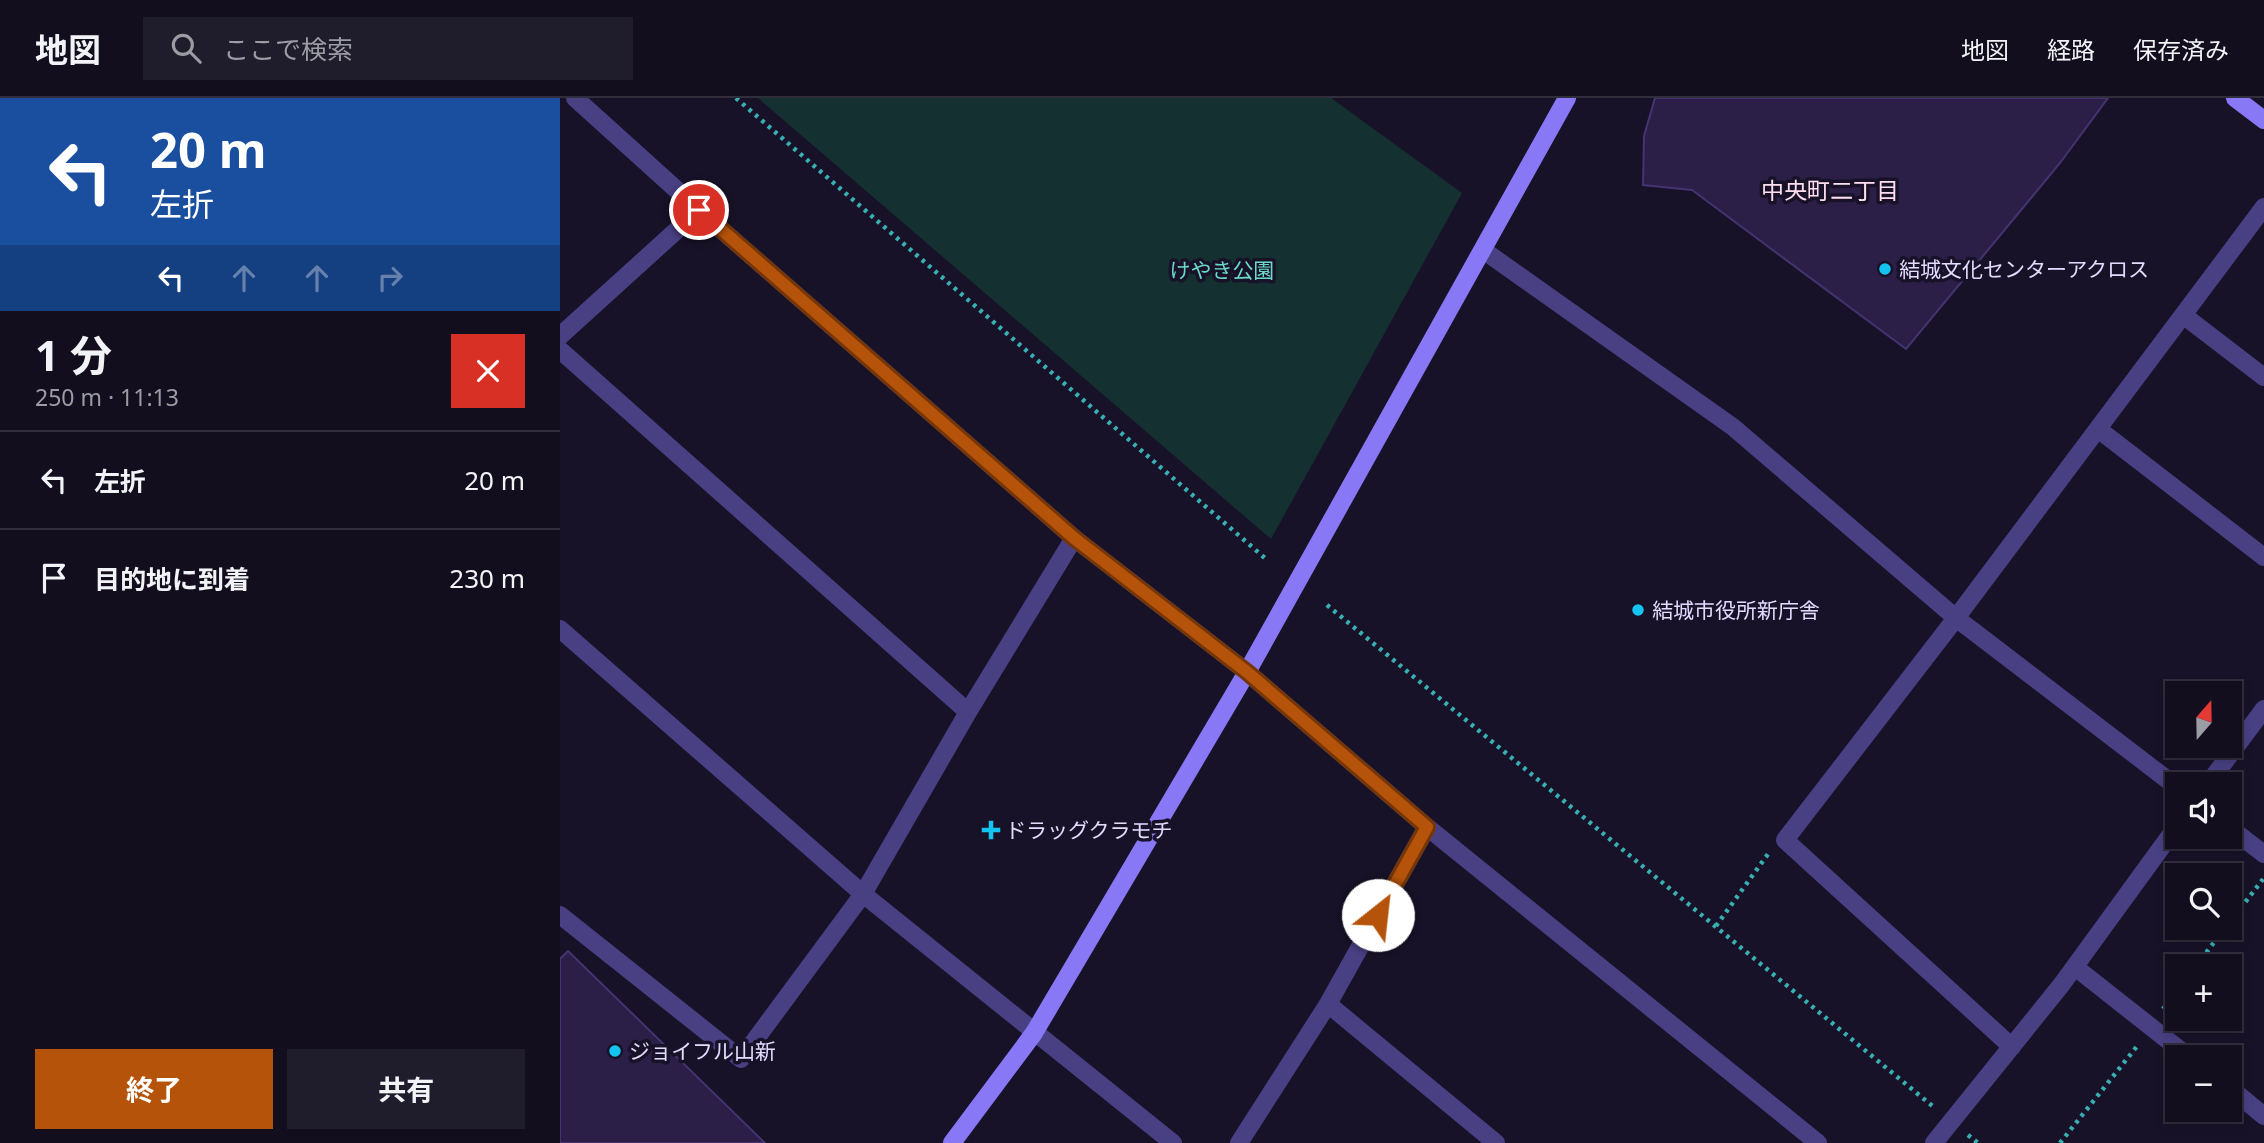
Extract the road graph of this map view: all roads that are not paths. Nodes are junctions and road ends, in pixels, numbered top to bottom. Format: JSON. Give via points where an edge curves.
{"nodes":[{"id":1,"x":575,"y":98,"type":"edge"},
{"id":2,"x":1567,"y":98,"type":"edge"},
{"id":3,"x":2235,"y":98,"type":"edge"},
{"id":4,"x":2264,"y":120,"type":"edge"},
{"id":5,"x":2264,"y":207,"type":"edge"},
{"id":6,"x":699,"y":210,"type":"junction"},
{"id":7,"x":1483,"y":250,"type":"junction"},
{"id":8,"x":2183,"y":315,"type":"junction"},
{"id":9,"x":560,"y":336,"type":"edge"},
{"id":10,"x":560,"y":350,"type":"edge"},
{"id":11,"x":2264,"y":377,"type":"edge"},
{"id":12,"x":2098,"y":429,"type":"junction"},
{"id":13,"x":1074,"y":538,"type":"junction"},
{"id":14,"x":2264,"y":557,"type":"edge"},
{"id":15,"x":1956,"y":618,"type":"junction"},
{"id":16,"x":560,"y":629,"type":"edge"},
{"id":17,"x":1247,"y":672,"type":"junction"},
{"id":18,"x":2264,"y":709,"type":"edge"},
{"id":19,"x":968,"y":712,"type":"junction"},
{"id":20,"x":2217,"y":772,"type":"edge"},
{"id":21,"x":2165,"y":778,"type":"edge"},
{"id":22,"x":1427,"y":827,"type":"junction"},
{"id":23,"x":2242,"y":838,"type":"edge"},
{"id":24,"x":2165,"y":843,"type":"edge"},
{"id":25,"x":2264,"y":855,"type":"edge"},
{"id":26,"x":863,"y":894,"type":"junction"},
{"id":27,"x":560,"y":915,"type":"edge"},
{"id":28,"x":2075,"y":967,"type":"junction"},
{"id":29,"x":1328,"y":1004,"type":"junction"},
{"id":30,"x":1034,"y":1032,"type":"junction"},
{"id":31,"x":2174,"y":1045,"type":"edge"},
{"id":32,"x":2012,"y":1047,"type":"junction"},
{"id":33,"x":2242,"y":1098,"type":"edge"},
{"id":34,"x":2264,"y":1116,"type":"edge"},
{"id":35,"x":952,"y":1143,"type":"edge"},
{"id":36,"x":1173,"y":1143,"type":"edge"},
{"id":37,"x":1239,"y":1143,"type":"edge"},
{"id":38,"x":1496,"y":1143,"type":"edge"},
{"id":39,"x":1818,"y":1143,"type":"edge"},
{"id":40,"x":1934,"y":1143,"type":"edge"}],
"edges":[{"from":1,"to":6,"type":"street"},
{"from":2,"to":7,"type":"street"},
{"from":3,"to":4,"type":"street"},
{"from":5,"to":8,"type":"street"},
{"from":6,"to":9,"type":"street"},
{"from":6,"to":13,"type":"street"},
{"from":7,"to":15,"type":"street","via":[[1733,426]]},
{"from":7,"to":17,"type":"street"},
{"from":8,"to":11,"type":"street"},
{"from":8,"to":12,"type":"street"},
{"from":10,"to":19,"type":"street"},
{"from":12,"to":14,"type":"street"},
{"from":12,"to":15,"type":"street"},
{"from":13,"to":17,"type":"street"},
{"from":13,"to":19,"type":"street"},
{"from":15,"to":21,"type":"street"},
{"from":15,"to":32,"type":"street","via":[[1785,839]]},
{"from":16,"to":26,"type":"street"},
{"from":17,"to":22,"type":"street"},
{"from":17,"to":30,"type":"street"},
{"from":18,"to":20,"type":"street"},
{"from":19,"to":26,"type":"street"},
{"from":22,"to":29,"type":"street"},
{"from":22,"to":39,"type":"street"},
{"from":23,"to":25,"type":"street"},
{"from":24,"to":28,"type":"street"},
{"from":26,"to":27,"type":"street","via":[[741,1059]]},
{"from":26,"to":30,"type":"street"},
{"from":28,"to":31,"type":"street"},
{"from":28,"to":32,"type":"street"},
{"from":29,"to":37,"type":"street"},
{"from":29,"to":38,"type":"street"},
{"from":30,"to":35,"type":"street"},
{"from":30,"to":36,"type":"street"},
{"from":32,"to":40,"type":"street"},
{"from":33,"to":34,"type":"street"}]}
